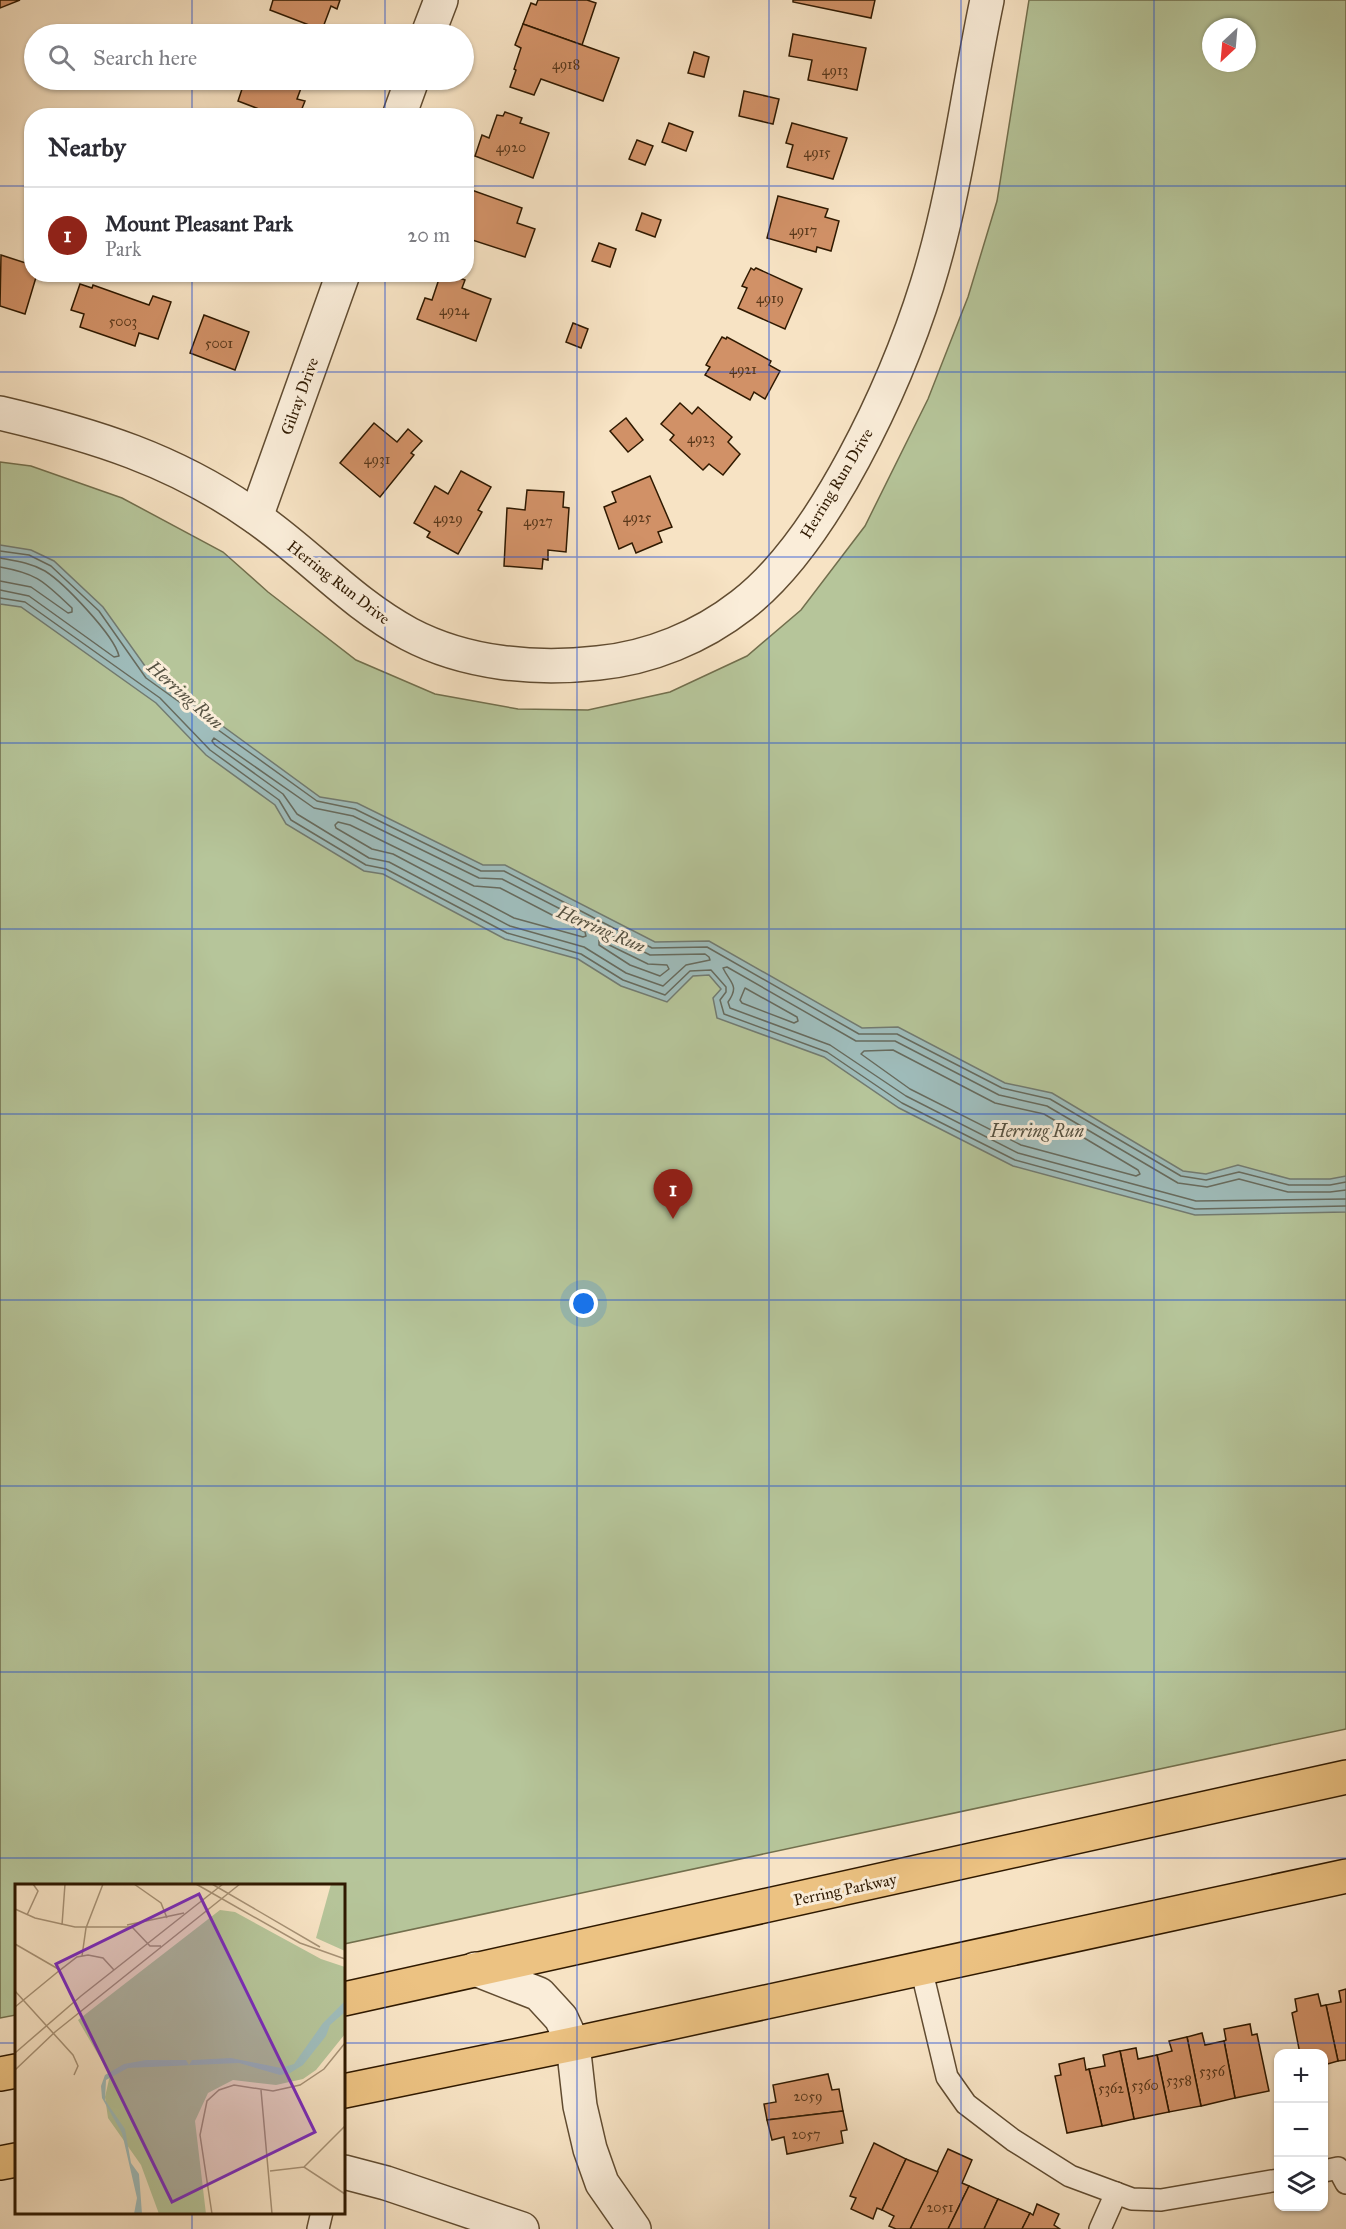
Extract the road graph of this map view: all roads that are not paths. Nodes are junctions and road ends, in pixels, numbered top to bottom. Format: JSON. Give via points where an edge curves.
{"nodes":[{"id":1,"x":441,"y":0,"type":"edge"},
{"id":2,"x":987,"y":0,"type":"edge"},
{"id":3,"x":433,"y":24,"type":"edge"},
{"id":4,"x":408,"y":90,"type":"edge"},
{"id":5,"x":402,"y":108,"type":"edge"},
{"id":6,"x":339,"y":282,"type":"edge"},
{"id":7,"x":0,"y":413,"type":"edge"},
{"id":8,"x":256,"y":517,"type":"junction"},
{"id":9,"x":1346,"y":1778,"type":"edge"},
{"id":10,"x":1346,"y":1876,"type":"edge"},
{"id":11,"x":921,"y":1968,"type":"junction"},
{"id":12,"x":475,"y":1969,"type":"junction"},
{"id":13,"x":345,"y":1999,"type":"edge"},
{"id":14,"x":573,"y":2044,"type":"junction"},
{"id":15,"x":15,"y":2071,"type":"edge"},
{"id":16,"x":0,"y":2074,"type":"edge"},
{"id":17,"x":345,"y":2091,"type":"edge"},
{"id":18,"x":15,"y":2160,"type":"edge"},
{"id":19,"x":0,"y":2163,"type":"edge"},
{"id":20,"x":345,"y":2172,"type":"edge"},
{"id":21,"x":1274,"y":2181,"type":"edge"},
{"id":22,"x":1116,"y":2193,"type":"junction"},
{"id":23,"x":322,"y":2214,"type":"edge"},
{"id":24,"x":318,"y":2229,"type":"edge"},
{"id":25,"x":522,"y":2229,"type":"edge"},
{"id":26,"x":634,"y":2229,"type":"edge"},
{"id":27,"x":1100,"y":2229,"type":"edge"}],
"edges":[{"from":1,"to":3,"type":"street"},
{"from":2,"to":8,"type":"street","name":"Herring Run Drive","via":[[944,225],[927,286],[883,401],[821,514],[785,563],[744,603],[706,630],[664,648],[615,661],[561,666],[483,659],[441,649],[370,610]]},
{"from":4,"to":5,"type":"street"},
{"from":6,"to":8,"type":"street","name":"Gilray Drive"},
{"from":7,"to":8,"type":"street","name":"Herring Run Drive","via":[[111,442],[171,467]]},
{"from":9,"to":12,"type":"main road","name":"Perring Parkway"},
{"from":10,"to":11,"type":"main road"},
{"from":11,"to":14,"type":"main road"},
{"from":11,"to":22,"type":"lane","via":[[947,2077],[966,2104],[1070,2176]]},
{"from":12,"to":13,"type":"main road","name":"Perring Parkway"},
{"from":12,"to":14,"type":"street","via":[[539,1994],[561,2018]]},
{"from":14,"to":17,"type":"main road"},
{"from":14,"to":26,"type":"street","via":[[579,2106],[590,2149],[602,2184]]},
{"from":15,"to":16,"type":"main road"},
{"from":18,"to":19,"type":"main road"},
{"from":20,"to":25,"type":"street"},
{"from":21,"to":22,"type":"lane","via":[[1161,2200],[1132,2199]]},
{"from":22,"to":27,"type":"lane"},
{"from":23,"to":24,"type":"lane"}]}
